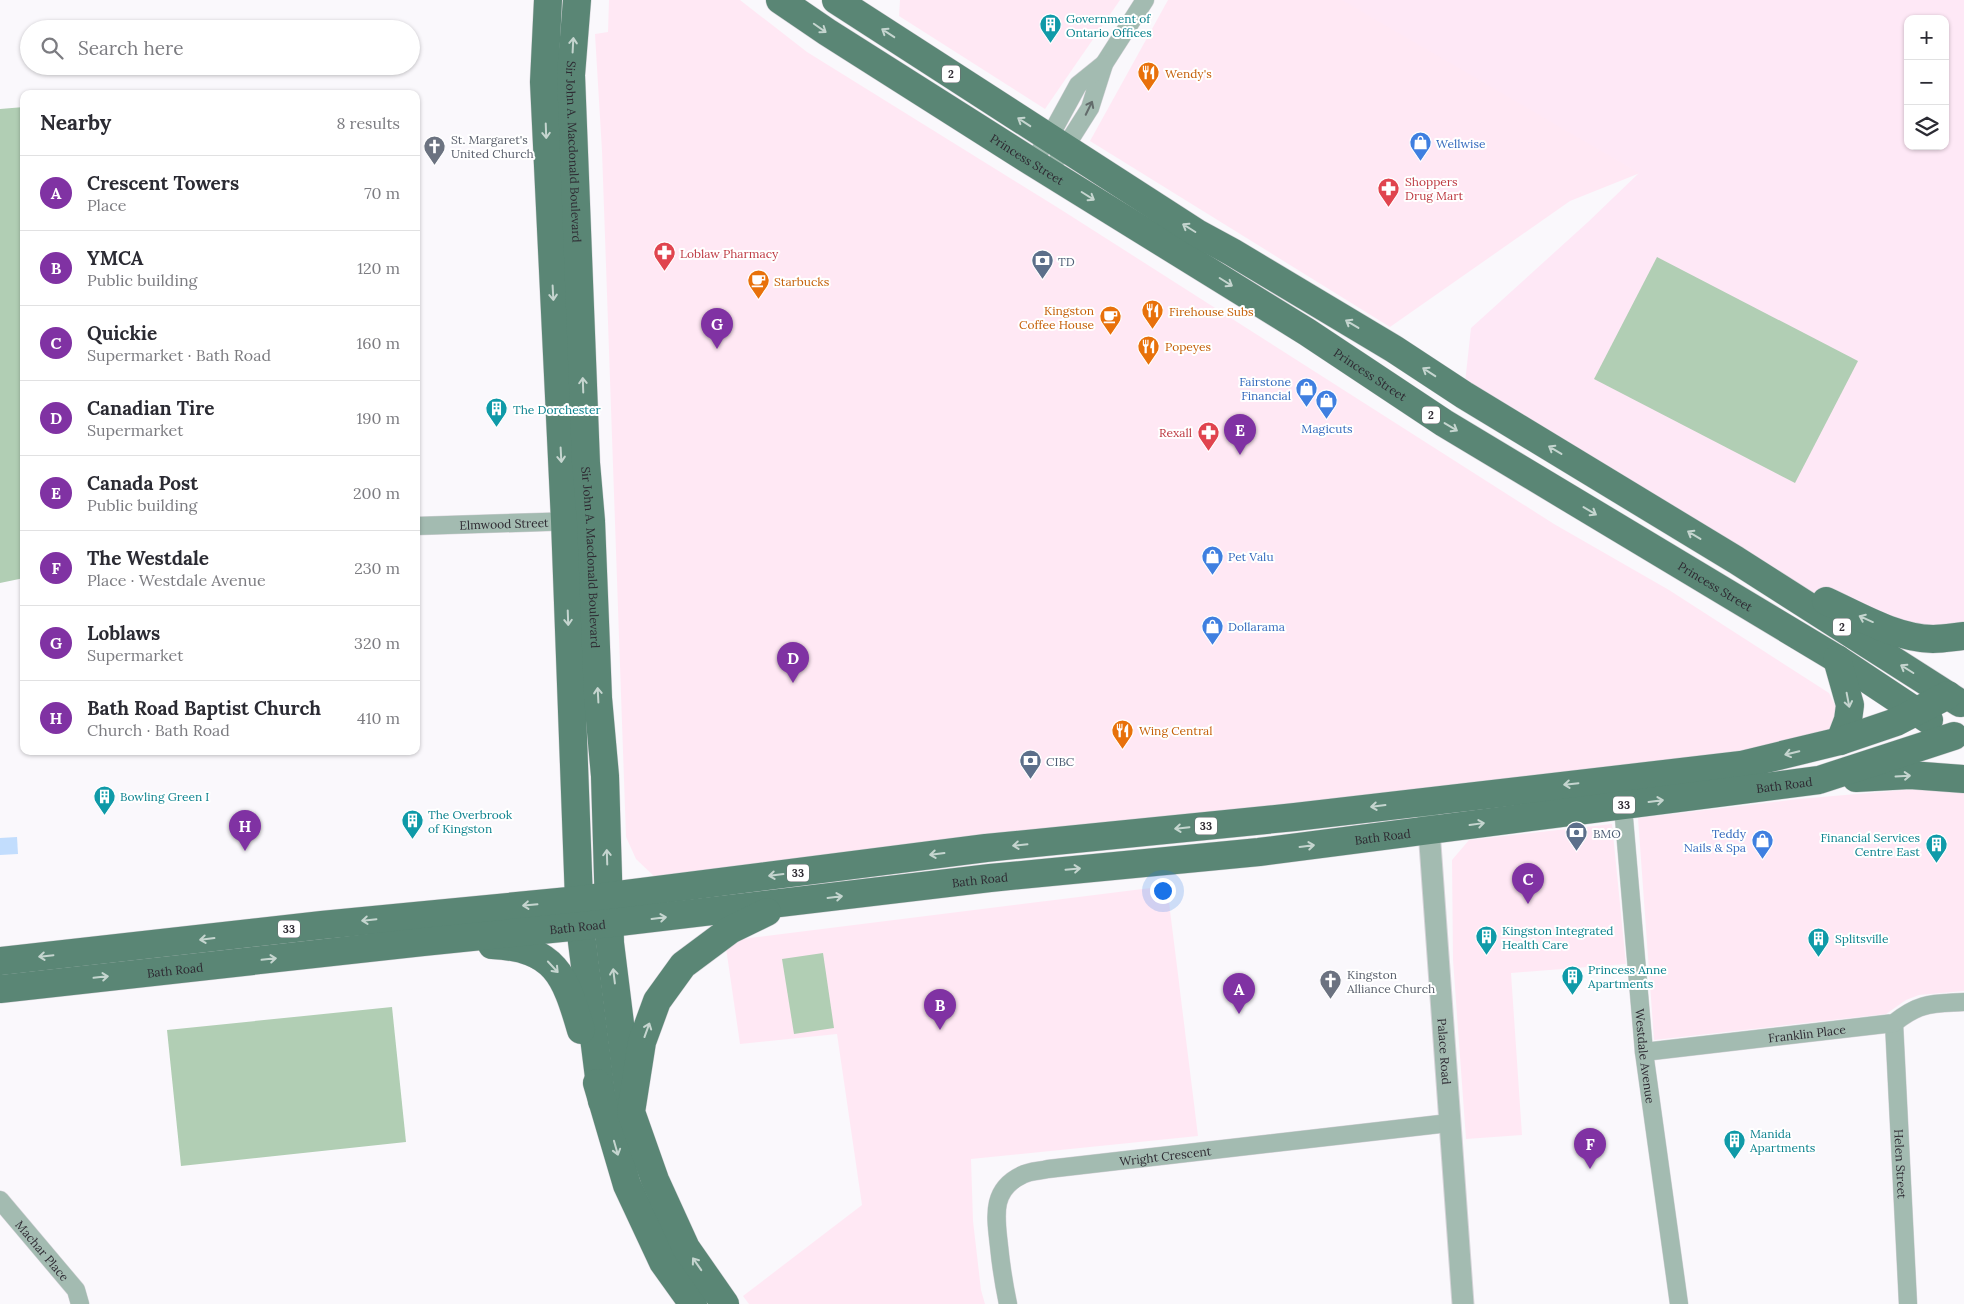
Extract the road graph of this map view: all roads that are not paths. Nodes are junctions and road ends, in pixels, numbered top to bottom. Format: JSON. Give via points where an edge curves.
{"nodes":[{"id":1,"x":536,"y":0,"type":"edge"},
{"id":2,"x":548,"y":0,"type":"edge"},
{"id":3,"x":577,"y":0,"type":"edge"},
{"id":4,"x":780,"y":0,"type":"edge"},
{"id":5,"x":836,"y":0,"type":"edge"},
{"id":6,"x":1144,"y":0,"type":"edge"},
{"id":7,"x":544,"y":82,"type":"junction"},
{"id":8,"x":1057,"y":144,"type":"junction"},
{"id":9,"x":1041,"y":167,"type":"junction"},
{"id":10,"x":578,"y":521,"type":"junction"},
{"id":11,"x":420,"y":526,"type":"edge"},
{"id":12,"x":1736,"y":560,"type":"junction"},
{"id":13,"x":1964,"y":636,"type":"edge"},
{"id":14,"x":1836,"y":659,"type":"junction"},
{"id":15,"x":1956,"y":700,"type":"edge"},
{"id":16,"x":1916,"y":712,"type":"junction"},
{"id":17,"x":1959,"y":739,"type":"edge"},
{"id":18,"x":1840,"y":741,"type":"junction"},
{"id":19,"x":1964,"y":779,"type":"edge"},
{"id":20,"x":1820,"y":780,"type":"junction"},
{"id":21,"x":1621,"y":792,"type":"junction"},
{"id":22,"x":1426,"y":800,"type":"junction"},
{"id":23,"x":1429,"y":830,"type":"junction"},
{"id":24,"x":610,"y":896,"type":"junction"},
{"id":25,"x":787,"y":903,"type":"junction"},
{"id":26,"x":580,"y":913,"type":"junction"},
{"id":27,"x":610,"y":923,"type":"junction"},
{"id":28,"x":423,"y":942,"type":"junction"},
{"id":29,"x":0,"y":962,"type":"edge"},
{"id":30,"x":0,"y":989,"type":"edge"},
{"id":31,"x":1964,"y":1002,"type":"edge"},
{"id":32,"x":1894,"y":1023,"type":"junction"},
{"id":33,"x":1644,"y":1052,"type":"junction"},
{"id":34,"x":602,"y":1101,"type":"junction"},
{"id":35,"x":631,"y":1112,"type":"junction"},
{"id":36,"x":1449,"y":1123,"type":"junction"},
{"id":37,"x":0,"y":1200,"type":"edge"},
{"id":38,"x":80,"y":1304,"type":"edge"},
{"id":39,"x":693,"y":1304,"type":"edge"},
{"id":40,"x":725,"y":1304,"type":"edge"},
{"id":41,"x":1008,"y":1304,"type":"edge"},
{"id":42,"x":1463,"y":1304,"type":"edge"},
{"id":43,"x":1679,"y":1304,"type":"edge"},
{"id":44,"x":1908,"y":1304,"type":"edge"}],
"edges":[{"from":1,"to":7,"type":"main road"},
{"from":2,"to":7,"type":"main road","name":"Sir John A. Macdonald Boulevard"},
{"from":10,"to":3,"type":"main road","name":"Sir John A. Macdonald Boulevard","one_way":true,"via":[[586,455],[572,85]]},
{"from":4,"to":9,"type":"main road","name":"Princess Street","number":"2","one_way":true},
{"from":8,"to":5,"type":"main road","number":"2","one_way":true},
{"from":6,"to":8,"type":"street","via":[[1104,64],[1090,108]]},
{"from":7,"to":10,"type":"main road","name":"Sir John A. Macdonald Boulevard","one_way":true},
{"from":8,"to":9,"type":"street"},
{"from":12,"to":8,"type":"main road","number":"2","one_way":true,"via":[[1464,395],[1370,334],[1197,233]]},
{"from":9,"to":14,"type":"main road","name":"Princess Street","number":"2","one_way":true,"via":[[1299,326],[1444,423]]},
{"from":10,"to":11,"type":"street","name":"Elmwood Street"},
{"from":24,"to":10,"type":"main road","name":"Sir John A. Macdonald Boulevard","one_way":true},
{"from":10,"to":26,"type":"main road","name":"Sir John A. Macdonald Boulevard","one_way":true},
{"from":13,"to":12,"type":"main road","one_way":true,"via":[[1933,639],[1890,630]]},
{"from":15,"to":12,"type":"main road","number":"2","one_way":true},
{"from":14,"to":16,"type":"main road","name":"Princess Street","number":"2"},
{"from":14,"to":18,"type":"main road","one_way":true,"via":[[1850,705]]},
{"from":15,"to":16,"type":"main road","name":"Bath Road","number":"33"},
{"from":16,"to":17,"type":"main road","name":"Princess Street","number":"2"},
{"from":16,"to":18,"type":"main road","name":"Bath Road","number":"33"},
{"from":17,"to":20,"type":"main road","name":"Bath Road","number":"33"},
{"from":18,"to":21,"type":"main road","name":"Bath Road","number":"33","one_way":true},
{"from":20,"to":19,"type":"main road","one_way":true,"via":[[1910,775]]},
{"from":21,"to":20,"type":"main road","name":"Bath Road","number":"33","one_way":true},
{"from":21,"to":22,"type":"main road","name":"Bath Road","number":"33","one_way":true},
{"from":23,"to":21,"type":"main road","name":"Bath Road","number":"33","one_way":true},
{"from":21,"to":33,"type":"street","name":"Westdale Avenue"},
{"from":22,"to":23,"type":"street","name":"Palace Road"},
{"from":22,"to":24,"type":"main road","name":"Bath Road","number":"33","one_way":true,"via":[[1295,817],[986,848]]},
{"from":25,"to":23,"type":"main road","name":"Bath Road","number":"33","one_way":true,"via":[[990,878],[1259,852]]},
{"from":23,"to":36,"type":"street","name":"Palace Road"},
{"from":24,"to":26,"type":"main road","name":"Bath Road","number":"33"},
{"from":24,"to":27,"type":"main road","name":"Sir John A. Macdonald Boulevard"},
{"from":27,"to":25,"type":"main road","name":"Bath Road","number":"33","one_way":true},
{"from":35,"to":25,"type":"main road","one_way":true,"via":[[642,1042],[657,1001],[683,965],[730,930]]},
{"from":26,"to":27,"type":"main road","name":"Bath Road","number":"33"},
{"from":26,"to":28,"type":"main road","name":"Bath Road","number":"33"},
{"from":26,"to":29,"type":"main road","name":"Bath Road","number":"33","one_way":true,"via":[[322,925]]},
{"from":26,"to":34,"type":"main road","name":"Sir John A. Macdonald Boulevard"},
{"from":35,"to":27,"type":"main road","name":"Sir John A. Macdonald Boulevard","one_way":true},
{"from":30,"to":28,"type":"main road","name":"Bath Road","number":"33","one_way":true},
{"from":28,"to":34,"type":"main road","one_way":true,"via":[[513,946],[545,959],[562,976],[573,1002]]},
{"from":31,"to":32,"type":"street","name":"Franklin Place","via":[[1919,1006]]},
{"from":32,"to":33,"type":"street","name":"Franklin Place"},
{"from":32,"to":44,"type":"street","name":"Helen Street"},
{"from":33,"to":43,"type":"street","name":"Westdale Avenue"},
{"from":34,"to":39,"type":"main road","one_way":true,"via":[[626,1185],[663,1262]]},
{"from":40,"to":35,"type":"main road","name":"Sir John A. Macdonald Boulevard","one_way":true,"via":[[686,1248]]},
{"from":36,"to":41,"type":"street","name":"Wright Crescent","via":[[1023,1174],[1010,1182],[998,1199],[995,1212]]},
{"from":36,"to":42,"type":"street","name":"Palace Road"},
{"from":37,"to":38,"type":"street","name":"Machar Place","via":[[76,1290]]}]}
